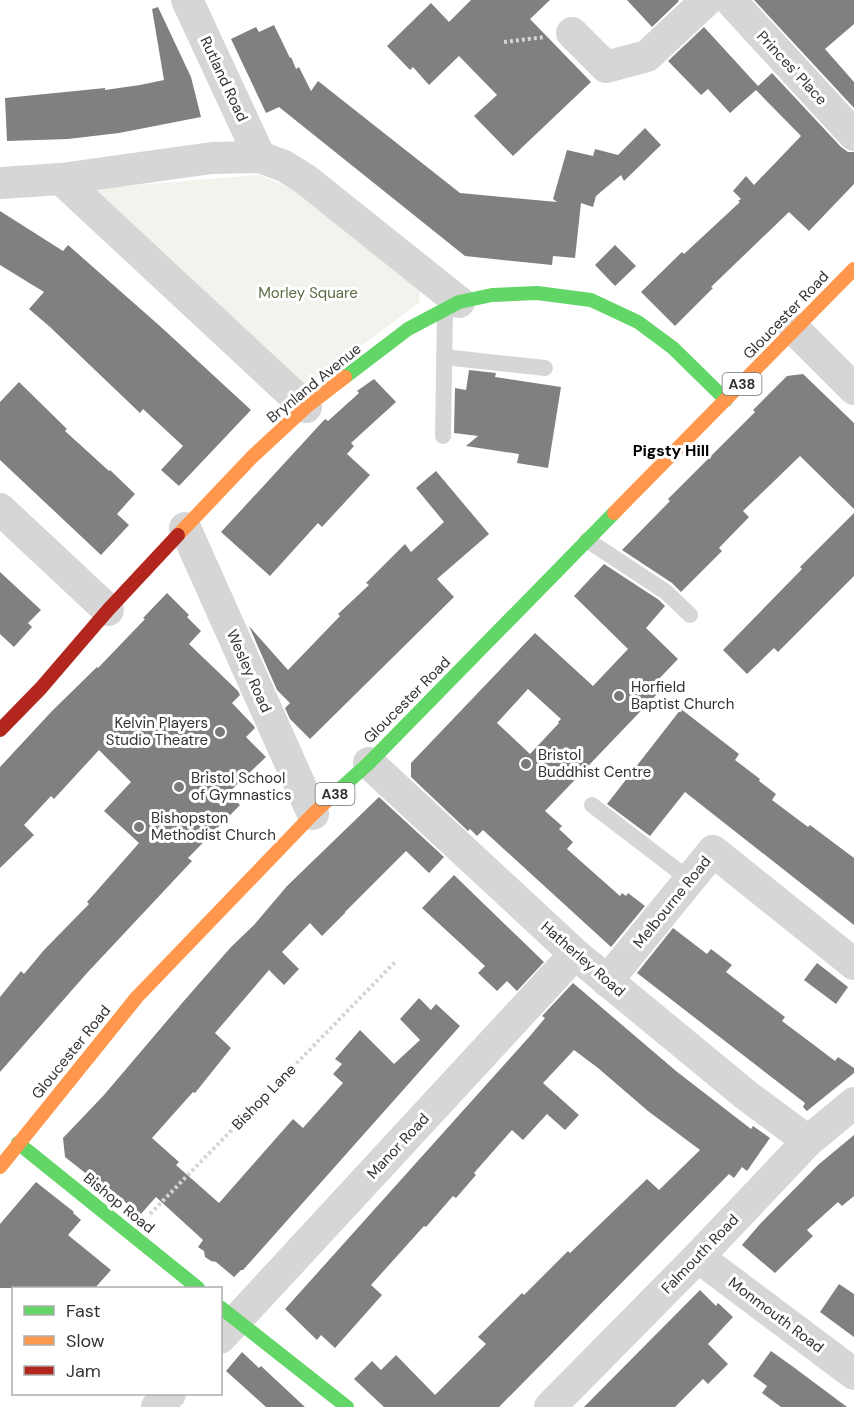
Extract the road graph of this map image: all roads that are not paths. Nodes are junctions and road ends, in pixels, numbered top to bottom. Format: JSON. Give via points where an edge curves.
{"nodes":[{"id":1,"x":187,"y":0,"type":"edge"},
{"id":2,"x":707,"y":0,"type":"edge"},
{"id":3,"x":730,"y":0,"type":"edge"},
{"id":4,"x":572,"y":33,"type":"road end"},
{"id":5,"x":854,"y":135,"type":"edge"},
{"id":6,"x":260,"y":157,"type":"junction"},
{"id":7,"x":61,"y":179,"type":"junction"},
{"id":8,"x":0,"y":183,"type":"edge"},
{"id":9,"x":854,"y":269,"type":"edge"},
{"id":10,"x":452,"y":306,"type":"junction"},
{"id":11,"x":795,"y":330,"type":"junction"},
{"id":12,"x":444,"y":357,"type":"junction"},
{"id":13,"x":545,"y":368,"type":"dead end"},
{"id":14,"x":854,"y":389,"type":"edge"},
{"id":15,"x":726,"y":400,"type":"junction"},
{"id":16,"x":306,"y":407,"type":"junction"},
{"id":17,"x":443,"y":436,"type":"dead end"},
{"id":18,"x":0,"y":509,"type":"edge"},
{"id":19,"x":185,"y":528,"type":"junction"},
{"id":20,"x":587,"y":540,"type":"junction"},
{"id":21,"x":108,"y":610,"type":"junction"},
{"id":22,"x":690,"y":615,"type":"dead end"},
{"id":23,"x":0,"y":730,"type":"edge"},
{"id":24,"x":369,"y":763,"type":"junction"},
{"id":25,"x":592,"y":805,"type":"dead end"},
{"id":26,"x":314,"y":814,"type":"junction"},
{"id":27,"x":690,"y":880,"type":"junction"},
{"id":28,"x":575,"y":954,"type":"junction"},
{"id":29,"x":854,"y":964,"type":"edge"},
{"id":30,"x":607,"y":981,"type":"junction"},
{"id":31,"x":854,"y":1104,"type":"edge"},
{"id":32,"x":808,"y":1141,"type":"junction"},
{"id":33,"x":18,"y":1143,"type":"junction"},
{"id":34,"x":0,"y":1167,"type":"edge"},
{"id":35,"x":698,"y":1257,"type":"junction"},
{"id":36,"x":197,"y":1287,"type":"edge"},
{"id":37,"x":226,"y":1322,"type":"edge"},
{"id":38,"x":854,"y":1374,"type":"edge"},
{"id":39,"x":169,"y":1395,"type":"edge"},
{"id":40,"x":157,"y":1407,"type":"edge"},
{"id":41,"x":347,"y":1407,"type":"edge"},
{"id":42,"x":550,"y":1407,"type":"edge"}],
"edges":[{"from":1,"to":6,"type":"street","name":"Rutland Road"},
{"from":2,"to":4,"type":"street","via":[[647,56],[606,67]]},
{"from":3,"to":5,"type":"street","name":"Princes' Place"},
{"from":6,"to":7,"type":"street","via":[[212,158]]},
{"from":6,"to":10,"type":"street","via":[[305,179]]},
{"from":7,"to":8,"type":"street"},
{"from":7,"to":16,"type":"street"},
{"from":9,"to":11,"type":"street","name":"Gloucester Road","number":"A38"},
{"from":10,"to":12,"type":"lane"},
{"from":10,"to":15,"type":"street","name":"Brynland Avenue","via":[[492,295],[537,293],[591,300],[639,322],[673,348]]},
{"from":10,"to":16,"type":"street","name":"Brynland Avenue","via":[[408,329]]},
{"from":11,"to":14,"type":"street"},
{"from":11,"to":15,"type":"street","name":"Gloucester Road","number":"A38"},
{"from":12,"to":13,"type":"lane"},
{"from":12,"to":17,"type":"lane"},
{"from":15,"to":20,"type":"street","name":"Gloucester Road","number":"A38"},
{"from":16,"to":19,"type":"street","name":"Brynland Avenue"},
{"from":18,"to":21,"type":"street"},
{"from":19,"to":21,"type":"street","name":"Brynland Avenue"},
{"from":19,"to":26,"type":"street","name":"Wesley Road"},
{"from":20,"to":22,"type":"lane","via":[[666,592]]},
{"from":20,"to":24,"type":"street","name":"Gloucester Road","number":"A38"},
{"from":21,"to":23,"type":"street","name":"Brynland Avenue"},
{"from":24,"to":26,"type":"street","name":"Gloucester Road","number":"A38"},
{"from":24,"to":28,"type":"street","name":"Hatherley Road"},
{"from":25,"to":27,"type":"lane"},
{"from":26,"to":33,"type":"street","name":"Gloucester Road","number":"A38","via":[[137,996]]},
{"from":27,"to":29,"type":"street","name":"Melbourne Road","via":[[713,851]]},
{"from":27,"to":30,"type":"street","name":"Melbourne Road"},
{"from":28,"to":30,"type":"street","name":"Hatherley Road"},
{"from":28,"to":37,"type":"street","name":"Manor Road"},
{"from":30,"to":32,"type":"street","name":"Hatherley Road"},
{"from":31,"to":32,"type":"street","name":"Falmouth Road"},
{"from":32,"to":35,"type":"street","name":"Falmouth Road"},
{"from":33,"to":34,"type":"street","name":"Gloucester Road","number":"A38"},
{"from":33,"to":36,"type":"street","name":"Bishop Road"},
{"from":35,"to":38,"type":"street","name":"Monmouth Road"},
{"from":35,"to":42,"type":"street","name":"Falmouth Road"},
{"from":37,"to":41,"type":"street"},
{"from":39,"to":40,"type":"street"}]}
